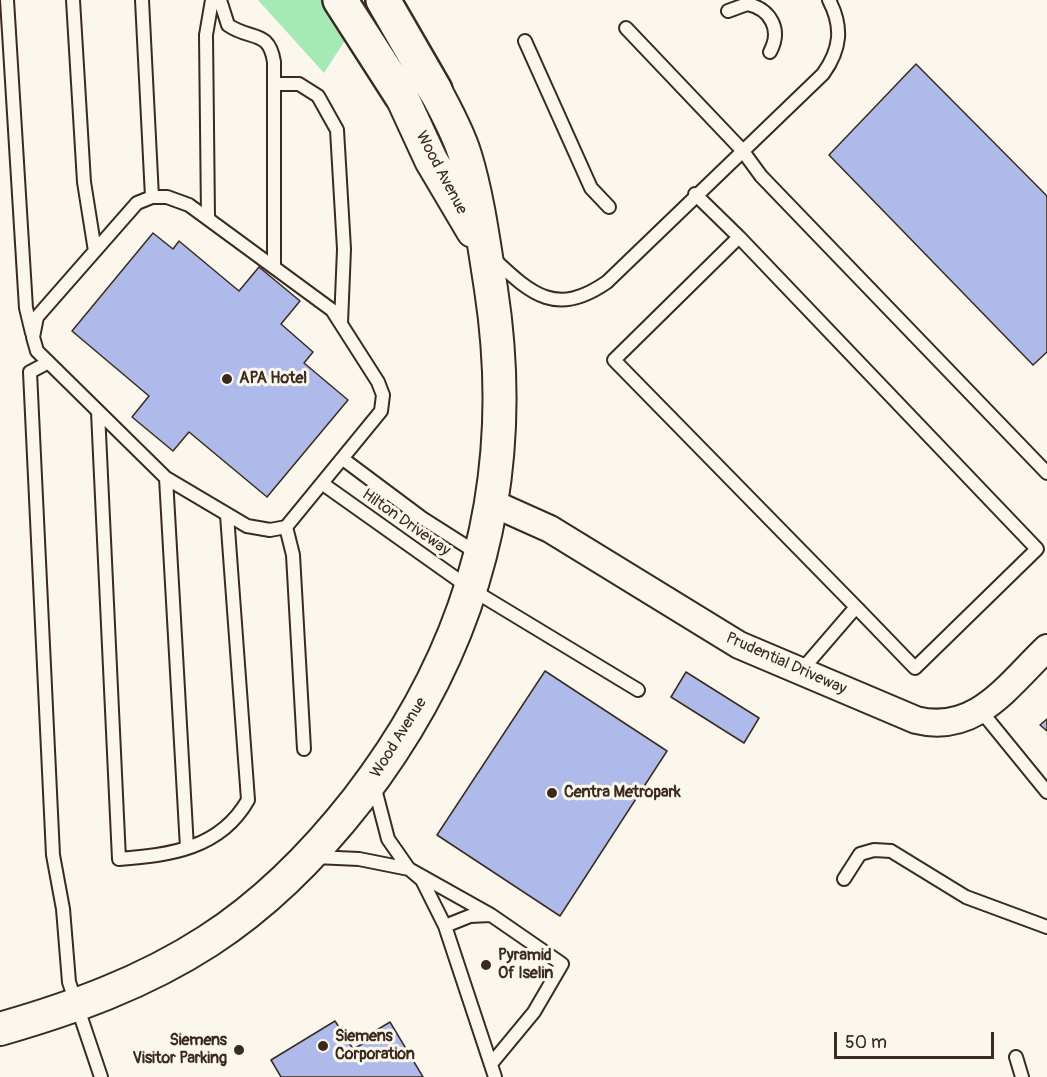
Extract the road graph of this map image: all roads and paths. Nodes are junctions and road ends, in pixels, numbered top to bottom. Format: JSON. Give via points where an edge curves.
{"nodes":[{"id":1,"x":7,"y":0,"type":"edge"},
{"id":2,"x":73,"y":0,"type":"edge"},
{"id":3,"x":142,"y":0,"type":"edge"},
{"id":4,"x":212,"y":0,"type":"edge"},
{"id":5,"x":220,"y":0,"type":"edge"},
{"id":6,"x":340,"y":0,"type":"edge"},
{"id":7,"x":359,"y":0,"type":"edge"},
{"id":8,"x":383,"y":0,"type":"edge"},
{"id":9,"x":399,"y":0,"type":"edge"},
{"id":10,"x":829,"y":0,"type":"edge"},
{"id":11,"x":728,"y":11,"type":"dead end"},
{"id":12,"x":626,"y":28,"type":"dead end"},
{"id":13,"x":525,"y":41,"type":"dead end"},
{"id":14,"x":770,"y":52,"type":"dead end"},
{"id":15,"x":274,"y":84,"type":"junction"},
{"id":16,"x":435,"y":90,"type":"junction"},
{"id":17,"x":401,"y":95,"type":"junction"},
{"id":18,"x":742,"y":150,"type":"junction"},
{"id":19,"x":695,"y":194,"type":"junction"},
{"id":20,"x":152,"y":196,"type":"junction"},
{"id":21,"x":609,"y":207,"type":"dead end"},
{"id":22,"x":208,"y":217,"type":"junction"},
{"id":23,"x":739,"y":237,"type":"junction"},
{"id":24,"x":484,"y":250,"type":"junction"},
{"id":25,"x":95,"y":251,"type":"junction"},
{"id":26,"x":274,"y":267,"type":"junction"},
{"id":27,"x":341,"y":323,"type":"junction"},
{"id":28,"x":33,"y":337,"type":"junction"},
{"id":29,"x":47,"y":363,"type":"junction"},
{"id":30,"x":99,"y":412,"type":"junction"},
{"id":31,"x":343,"y":459,"type":"junction"},
{"id":32,"x":1047,"y":473,"type":"edge"},
{"id":33,"x":166,"y":478,"type":"junction"},
{"id":34,"x":323,"y":484,"type":"junction"},
{"id":35,"x":492,"y":503,"type":"junction"},
{"id":36,"x":228,"y":515,"type":"junction"},
{"id":37,"x":286,"y":527,"type":"junction"},
{"id":38,"x":481,"y":555,"type":"junction"},
{"id":39,"x":471,"y":589,"type":"junction"},
{"id":40,"x":856,"y":607,"type":"junction"},
{"id":41,"x":1047,"y":648,"type":"edge"},
{"id":42,"x":800,"y":672,"type":"junction"},
{"id":43,"x":638,"y":690,"type":"dead end"},
{"id":44,"x":981,"y":711,"type":"junction"},
{"id":45,"x":304,"y":749,"type":"dead end"},
{"id":46,"x":373,"y":780,"type":"junction"},
{"id":47,"x":1047,"y":792,"type":"edge"},
{"id":48,"x":187,"y":848,"type":"junction"},
{"id":49,"x":310,"y":857,"type":"junction"},
{"id":50,"x":409,"y":869,"type":"junction"},
{"id":51,"x":844,"y":879,"type":"dead end"},
{"id":52,"x":491,"y":915,"type":"junction"},
{"id":53,"x":445,"y":926,"type":"junction"},
{"id":54,"x":1047,"y":927,"type":"edge"},
{"id":55,"x":76,"y":1006,"type":"junction"},
{"id":56,"x":0,"y":1029,"type":"edge"},
{"id":57,"x":1016,"y":1058,"type":"dead end"},
{"id":58,"x":491,"y":1064,"type":"junction"},
{"id":59,"x":100,"y":1077,"type":"edge"},
{"id":60,"x":495,"y":1077,"type":"edge"},
{"id":61,"x":1022,"y":1077,"type":"edge"}],
"edges":[{"from":1,"to":28,"type":"lane","via":[[25,298]]},
{"from":2,"to":25,"type":"lane","via":[[84,182]]},
{"from":3,"to":20,"type":"lane"},
{"from":4,"to":22,"type":"lane","via":[[206,35]]},
{"from":5,"to":15,"type":"lane","via":[[228,25],[240,34],[263,38],[271,45]]},
{"from":6,"to":17,"type":"highway"},
{"from":7,"to":17,"type":"highway"},
{"from":8,"to":16,"type":"highway"},
{"from":9,"to":16,"type":"highway"},
{"from":10,"to":18,"type":"lane","via":[[840,37],[830,65]]},
{"from":11,"to":14,"type":"lane","via":[[747,4],[766,13],[776,34]]},
{"from":12,"to":18,"type":"lane"},
{"from":13,"to":21,"type":"lane","via":[[591,188]]},
{"from":15,"to":26,"type":"lane"},
{"from":15,"to":27,"type":"lane","via":[[299,84],[318,96],[337,130],[344,249]]},
{"from":16,"to":24,"type":"street","name":"Wood Avenue","via":[[465,156]]},
{"from":17,"to":24,"type":"street","name":"Wood Avenue","via":[[431,160]]},
{"from":18,"to":19,"type":"lane"},
{"from":18,"to":32,"type":"lane","via":[[761,176]]},
{"from":19,"to":23,"type":"lane"},
{"from":19,"to":24,"type":"lane","via":[[607,282],[570,300],[537,295]]},
{"from":20,"to":22,"type":"lane","via":[[189,205]]},
{"from":20,"to":25,"type":"lane","via":[[137,203]]},
{"from":22,"to":26,"type":"lane"},
{"from":23,"to":40,"type":"lane","via":[[614,360]]},
{"from":23,"to":40,"type":"lane","via":[[1037,549],[915,668]]},
{"from":24,"to":35,"type":"street","name":"Wood Avenue","via":[[499,360],[500,414]]},
{"from":25,"to":28,"type":"lane","via":[[37,317]]},
{"from":26,"to":27,"type":"lane","via":[[332,310]]},
{"from":27,"to":31,"type":"lane","via":[[382,395],[381,411]]},
{"from":28,"to":29,"type":"lane","via":[[37,351]]},
{"from":29,"to":30,"type":"lane"},
{"from":29,"to":55,"type":"lane","via":[[30,372],[53,855],[63,909],[66,968]]},
{"from":30,"to":33,"type":"lane"},
{"from":30,"to":48,"type":"lane","via":[[119,859],[168,855]]},
{"from":31,"to":34,"type":"lane"},
{"from":31,"to":38,"type":"lane","name":"Hilton Driveway","via":[[422,518]]},
{"from":33,"to":36,"type":"lane"},
{"from":33,"to":48,"type":"lane"},
{"from":34,"to":37,"type":"lane"},
{"from":34,"to":39,"type":"lane","name":"Hilton Driveway"},
{"from":35,"to":38,"type":"street","name":"Wood Avenue"},
{"from":35,"to":42,"type":"street","name":"Prudential Driveway","via":[[550,529],[739,645]]},
{"from":36,"to":37,"type":"lane","via":[[258,529]]},
{"from":36,"to":48,"type":"lane","via":[[248,800],[237,819]]},
{"from":37,"to":45,"type":"lane","via":[[293,555]]},
{"from":38,"to":39,"type":"street","name":"Wood Avenue"},
{"from":39,"to":43,"type":"lane","name":"Hilton Driveway"},
{"from":39,"to":46,"type":"street","name":"Wood Avenue","via":[[458,630],[434,682]]},
{"from":40,"to":42,"type":"lane"},
{"from":41,"to":44,"type":"street","name":"Prudential Driveway"},
{"from":42,"to":44,"type":"street","name":"Prudential Driveway","via":[[926,723],[956,723]]},
{"from":44,"to":47,"type":"lane"},
{"from":46,"to":49,"type":"street","name":"Wood Avenue"},
{"from":46,"to":50,"type":"lane","via":[[388,839]]},
{"from":49,"to":50,"type":"lane","via":[[359,859]]},
{"from":49,"to":55,"type":"street","name":"Wood Avenue","via":[[264,900],[210,940],[140,979]]},
{"from":50,"to":52,"type":"lane"},
{"from":50,"to":53,"type":"lane","via":[[422,880]]},
{"from":51,"to":54,"type":"lane","via":[[860,854],[891,851],[966,897]]},
{"from":52,"to":53,"type":"lane","via":[[470,916]]},
{"from":52,"to":58,"type":"lane","via":[[562,964],[534,1012]]},
{"from":53,"to":58,"type":"lane"},
{"from":55,"to":56,"type":"street","name":"Wood Avenue"},
{"from":55,"to":59,"type":"lane"},
{"from":57,"to":61,"type":"lane"},
{"from":58,"to":60,"type":"lane"}]}
